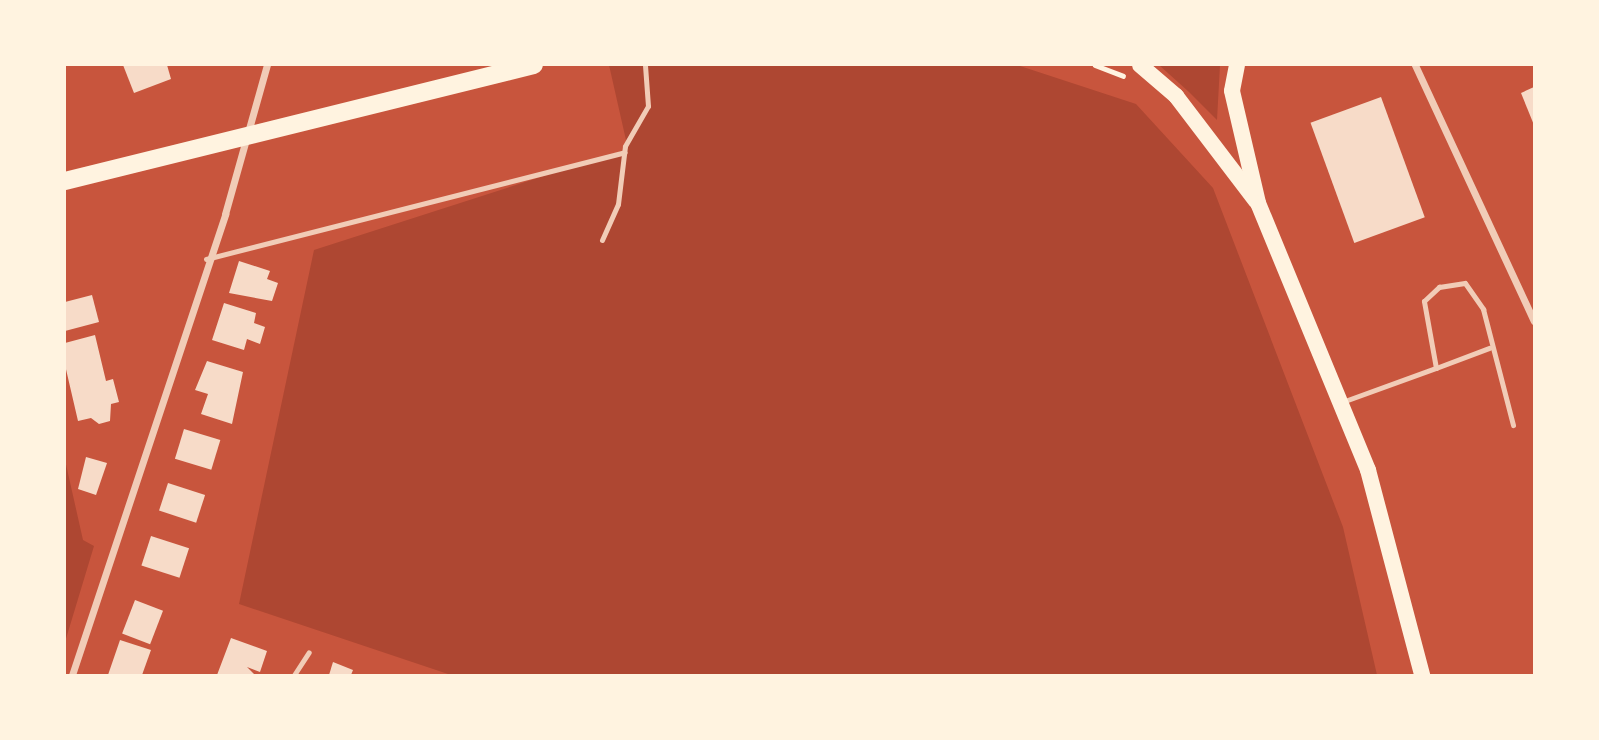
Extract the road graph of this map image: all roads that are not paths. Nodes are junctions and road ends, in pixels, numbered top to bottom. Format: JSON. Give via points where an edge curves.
{"nodes":[{"id":1,"x":267,"y":65,"type":"edge"},
{"id":2,"x":534,"y":65,"type":"edge"},
{"id":3,"x":645,"y":65,"type":"edge"},
{"id":4,"x":1140,"y":65,"type":"edge"},
{"id":5,"x":1237,"y":65,"type":"edge"},
{"id":6,"x":1415,"y":65,"type":"edge"},
{"id":7,"x":244,"y":135,"type":"junction"},
{"id":8,"x":625,"y":152,"type":"junction"},
{"id":9,"x":65,"y":181,"type":"edge"},
{"id":10,"x":1258,"y":203,"type":"junction"},
{"id":11,"x":602,"y":240,"type":"dead end"},
{"id":12,"x":206,"y":259,"type":"junction"},
{"id":13,"x":1534,"y":321,"type":"edge"},
{"id":14,"x":1489,"y":348,"type":"junction"},
{"id":15,"x":1436,"y":368,"type":"junction"},
{"id":16,"x":1342,"y":402,"type":"junction"},
{"id":17,"x":1513,"y":425,"type":"dead end"},
{"id":18,"x":309,"y":652,"type":"dead end"},
{"id":19,"x":72,"y":675,"type":"edge"},
{"id":20,"x":294,"y":675,"type":"edge"},
{"id":21,"x":1422,"y":675,"type":"edge"}],
"edges":[{"from":1,"to":7,"type":"street"},
{"from":2,"to":7,"type":"highway"},
{"from":3,"to":8,"type":"lane","via":[[648,106]]},
{"from":4,"to":10,"type":"main road","via":[[1177,96]]},
{"from":5,"to":10,"type":"main road","via":[[1232,91]]},
{"from":6,"to":13,"type":"street"},
{"from":7,"to":9,"type":"highway"},
{"from":7,"to":12,"type":"street","via":[[225,214]]},
{"from":8,"to":11,"type":"lane","via":[[618,204]]},
{"from":8,"to":12,"type":"lane"},
{"from":10,"to":16,"type":"main road"},
{"from":12,"to":19,"type":"street"},
{"from":14,"to":15,"type":"lane"},
{"from":14,"to":15,"type":"lane","via":[[1483,309],[1465,283],[1439,287],[1424,300],[1423,320]]},
{"from":14,"to":17,"type":"lane"},
{"from":15,"to":16,"type":"lane"},
{"from":16,"to":21,"type":"main road","via":[[1392,549]]},
{"from":18,"to":20,"type":"lane"}]}
